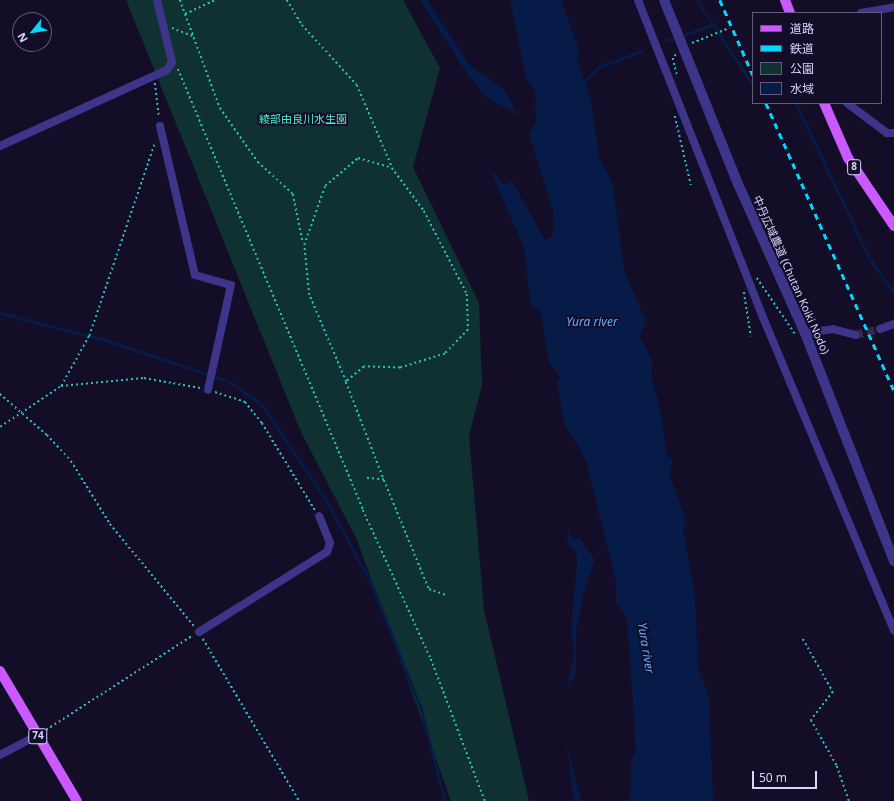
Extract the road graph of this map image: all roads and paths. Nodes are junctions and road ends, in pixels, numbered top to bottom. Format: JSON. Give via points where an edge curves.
{"nodes":[{"id":1,"x":157,"y":0,"type":"edge"},
{"id":2,"x":180,"y":0,"type":"edge"},
{"id":3,"x":214,"y":0,"type":"edge"},
{"id":4,"x":287,"y":0,"type":"edge"},
{"id":5,"x":638,"y":0,"type":"edge"},
{"id":6,"x":664,"y":0,"type":"edge"},
{"id":7,"x":785,"y":0,"type":"edge"},
{"id":8,"x":894,"y":7,"type":"edge"},
{"id":9,"x":790,"y":12,"type":"edge"},
{"id":10,"x":866,"y":12,"type":"edge"},
{"id":11,"x":185,"y":14,"type":"junction"},
{"id":12,"x":728,"y":28,"type":"dead end"},
{"id":13,"x":683,"y":45,"type":"junction"},
{"id":14,"x":178,"y":67,"type":"dead end"},
{"id":15,"x":154,"y":76,"type":"junction"},
{"id":16,"x":824,"y":104,"type":"edge"},
{"id":17,"x":848,"y":104,"type":"edge"},
{"id":18,"x":160,"y":126,"type":"joint"},
{"id":19,"x":894,"y":133,"type":"edge"},
{"id":20,"x":155,"y":141,"type":"dead end"},
{"id":21,"x":0,"y":146,"type":"edge"},
{"id":22,"x":392,"y":168,"type":"junction"},
{"id":23,"x":894,"y":226,"type":"edge"},
{"id":24,"x":304,"y":245,"type":"junction"},
{"id":25,"x":894,"y":324,"type":"edge"},
{"id":26,"x":880,"y":329,"type":"tunnel mouth"},
{"id":27,"x":805,"y":333,"type":"junction"},
{"id":28,"x":855,"y":335,"type":"tunnel mouth"},
{"id":29,"x":346,"y":382,"type":"junction"},
{"id":30,"x":61,"y":386,"type":"junction"},
{"id":31,"x":208,"y":390,"type":"junction"},
{"id":32,"x":0,"y":394,"type":"edge"},
{"id":33,"x":23,"y":414,"type":"junction"},
{"id":34,"x":0,"y":427,"type":"edge"},
{"id":35,"x":364,"y":478,"type":"dead end"},
{"id":36,"x":384,"y":480,"type":"junction"},
{"id":37,"x":319,"y":516,"type":"joint"},
{"id":38,"x":894,"y":561,"type":"edge"},
{"id":39,"x":446,"y":596,"type":"dead end"},
{"id":40,"x":894,"y":631,"type":"edge"},
{"id":41,"x":199,"y":632,"type":"junction"},
{"id":42,"x":803,"y":639,"type":"dead end"},
{"id":43,"x":0,"y":671,"type":"edge"},
{"id":44,"x":38,"y":735,"type":"junction"},
{"id":45,"x":0,"y":755,"type":"edge"},
{"id":46,"x":77,"y":801,"type":"edge"},
{"id":47,"x":299,"y":801,"type":"edge"},
{"id":48,"x":485,"y":801,"type":"edge"},
{"id":49,"x":849,"y":801,"type":"edge"}],
"edges":[{"from":1,"to":15,"type":"street","via":[[172,62],[167,70]]},
{"from":2,"to":11,"type":"path"},
{"from":3,"to":11,"type":"path"},
{"from":4,"to":22,"type":"path","via":[[306,31],[357,86]]},
{"from":5,"to":40,"type":"street","via":[[762,315]]},
{"from":6,"to":13,"type":"street","name":"中丹広域農道 (Chutan Koiki Nodo)"},
{"from":7,"to":9,"type":"main road"},
{"from":8,"to":10,"type":"street"},
{"from":11,"to":24,"type":"path","via":[[220,108],[258,162],[293,194]]},
{"from":12,"to":13,"type":"path"},
{"from":13,"to":27,"type":"street","name":"中丹広域農道 (Chutan Koiki Nodo)","via":[[738,184]]},
{"from":14,"to":48,"type":"path","via":[[363,510],[431,659]]},
{"from":15,"to":18,"type":"path"},
{"from":15,"to":21,"type":"street"},
{"from":16,"to":23,"type":"main road","number":"8","via":[[848,158]]},
{"from":17,"to":19,"type":"street","via":[[886,133]]},
{"from":18,"to":31,"type":"street","via":[[195,275],[231,285]]},
{"from":20,"to":30,"type":"path","via":[[89,336]]},
{"from":22,"to":24,"type":"path","via":[[358,158],[325,186]]},
{"from":22,"to":29,"type":"path","via":[[424,211],[468,294],[468,330],[445,354],[400,368],[364,367]]},
{"from":24,"to":29,"type":"path","via":[[309,295]]},
{"from":25,"to":26,"type":"street"},
{"from":27,"to":28,"type":"street","via":[[833,329]]},
{"from":27,"to":38,"type":"street","name":"中丹広域農道 (Chutan Koiki Nodo)"},
{"from":29,"to":36,"type":"path"},
{"from":30,"to":31,"type":"path","via":[[144,378]]},
{"from":30,"to":33,"type":"path"},
{"from":31,"to":37,"type":"path","via":[[245,402],[262,423]]},
{"from":32,"to":33,"type":"path"},
{"from":33,"to":34,"type":"path"},
{"from":33,"to":41,"type":"path","via":[[71,461],[110,524]]},
{"from":35,"to":36,"type":"path"},
{"from":36,"to":39,"type":"path","via":[[429,589]]},
{"from":37,"to":41,"type":"street","via":[[330,543],[327,552]]},
{"from":41,"to":44,"type":"path"},
{"from":41,"to":47,"type":"path"},
{"from":42,"to":49,"type":"path","via":[[833,692],[811,720],[837,766]]},
{"from":43,"to":44,"type":"main road","number":"74"},
{"from":44,"to":45,"type":"street"},
{"from":44,"to":46,"type":"main road","number":"74"}]}
